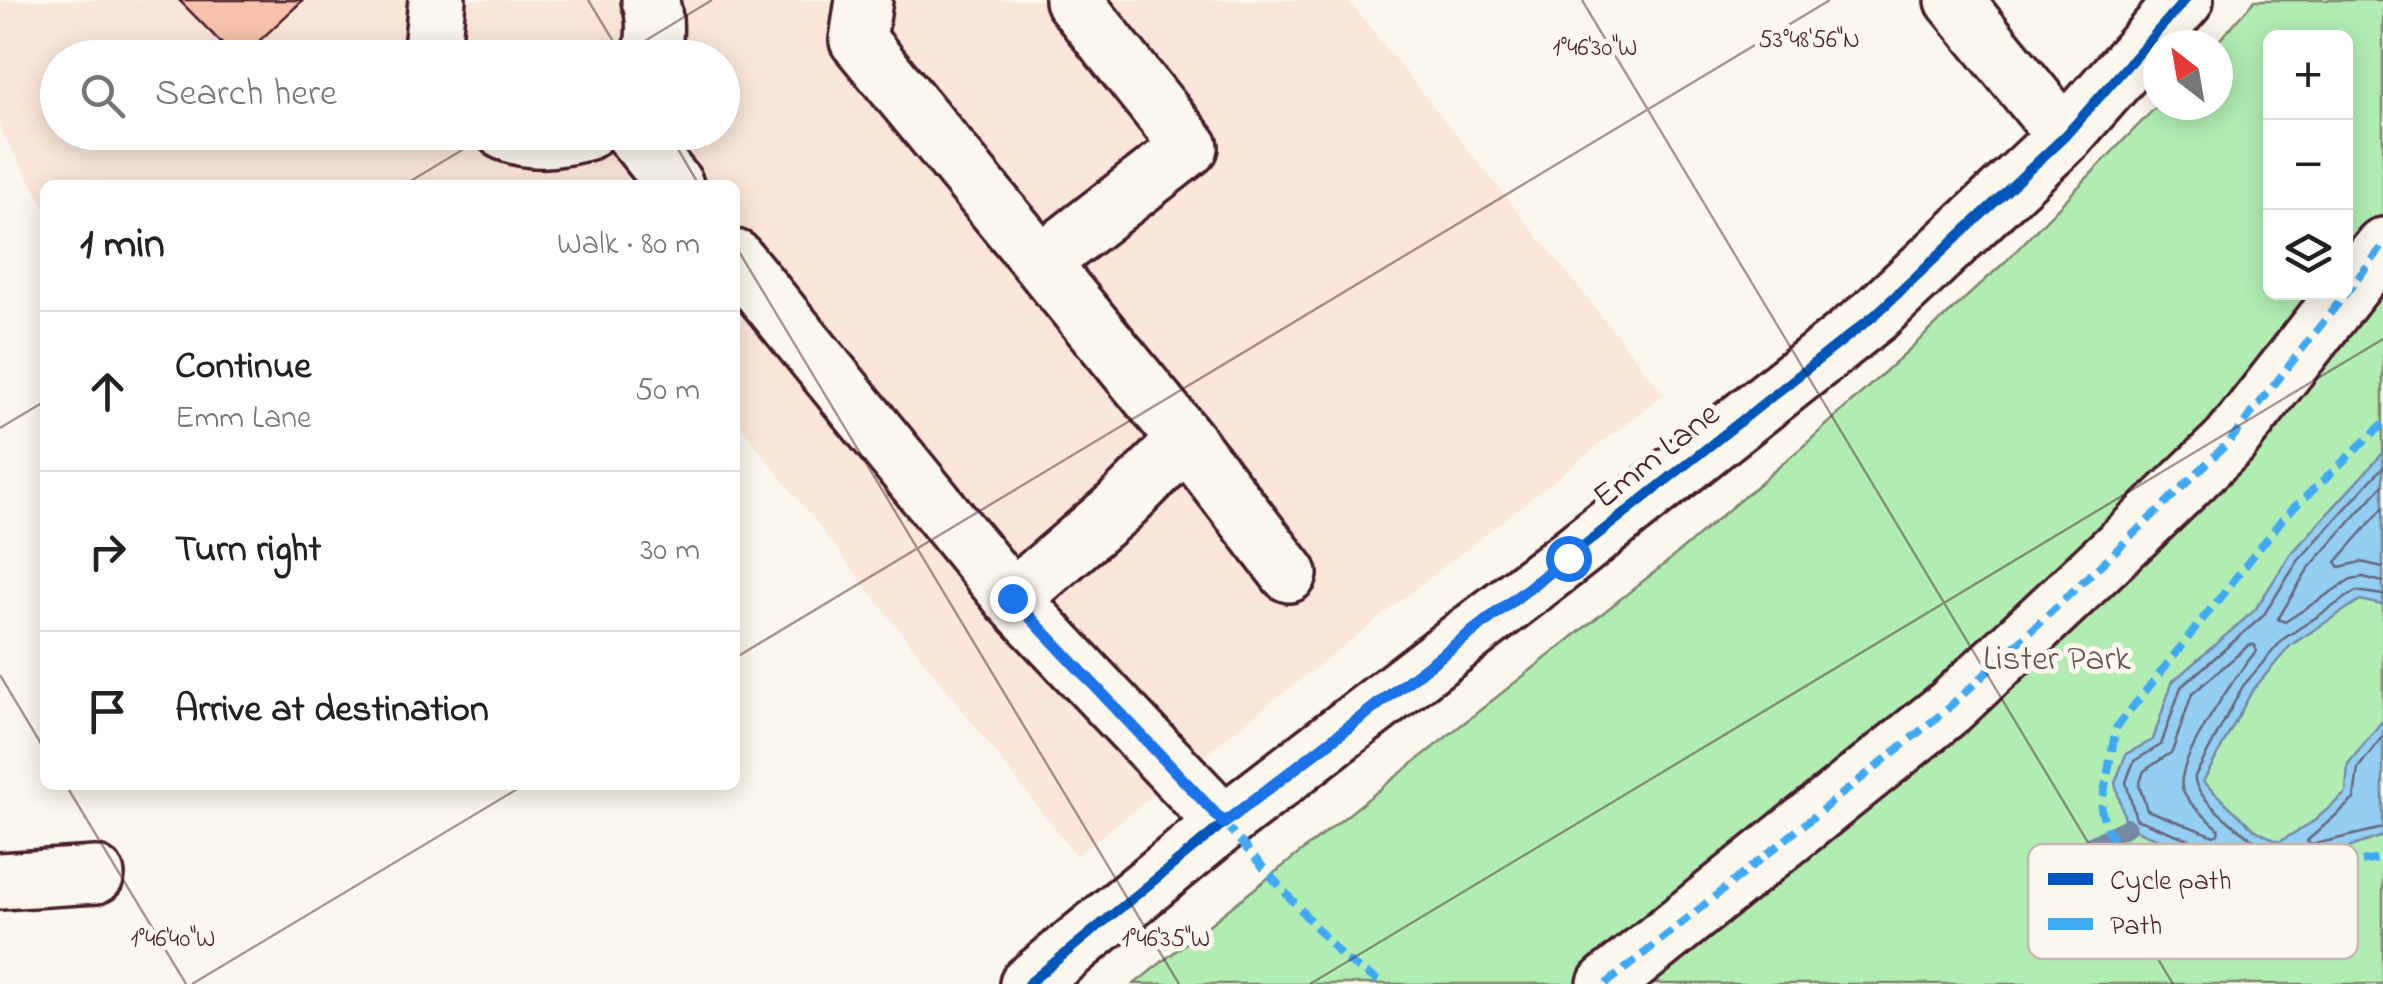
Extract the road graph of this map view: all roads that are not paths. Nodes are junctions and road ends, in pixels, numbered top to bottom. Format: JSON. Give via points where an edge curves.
{"nodes":[{"id":1,"x":437,"y":0,"type":"edge"},
{"id":2,"x":650,"y":0,"type":"edge"},
{"id":3,"x":864,"y":0,"type":"edge"},
{"id":4,"x":1073,"y":0,"type":"edge"},
{"id":5,"x":1954,"y":0,"type":"edge"},
{"id":6,"x":2185,"y":0,"type":"edge"},
{"id":7,"x":434,"y":40,"type":"edge"},
{"id":8,"x":654,"y":40,"type":"edge"},
{"id":9,"x":2065,"y":136,"type":"junction"},
{"id":10,"x":647,"y":150,"type":"edge"},
{"id":11,"x":671,"y":180,"type":"edge"},
{"id":12,"x":2383,"y":246,"type":"edge"},
{"id":13,"x":1042,"y":263,"type":"junction"},
{"id":14,"x":740,"y":264,"type":"edge"},
{"id":15,"x":1186,"y":440,"type":"junction"},
{"id":16,"x":1289,"y":574,"type":"dead end"},
{"id":17,"x":1012,"y":598,"type":"junction"},
{"id":18,"x":1224,"y":823,"type":"junction"},
{"id":19,"x":96,"y":875,"type":"dead end"},
{"id":20,"x":0,"y":881,"type":"edge"},
{"id":21,"x":1028,"y":984,"type":"edge"},
{"id":22,"x":1606,"y":984,"type":"edge"}],
"edges":[{"from":1,"to":7,"type":"street"},
{"from":2,"to":8,"type":"street"},
{"from":3,"to":13,"type":"street","via":[[858,40]]},
{"from":4,"to":13,"type":"street","via":[[1190,148]]},
{"from":5,"to":9,"type":"street"},
{"from":6,"to":9,"type":"street","name":"Emm Lane"},
{"from":9,"to":18,"type":"street","name":"Emm Lane","via":[[1875,314]]},
{"from":10,"to":11,"type":"street"},
{"from":12,"to":22,"type":"street","via":[[2230,441],[2143,525],[1950,708]]},
{"from":13,"to":15,"type":"street"},
{"from":14,"to":17,"type":"street"},
{"from":15,"to":16,"type":"street"},
{"from":15,"to":17,"type":"street"},
{"from":17,"to":18,"type":"street"},
{"from":18,"to":21,"type":"street","name":"Emm Lane"},
{"from":19,"to":20,"type":"street"}]}
